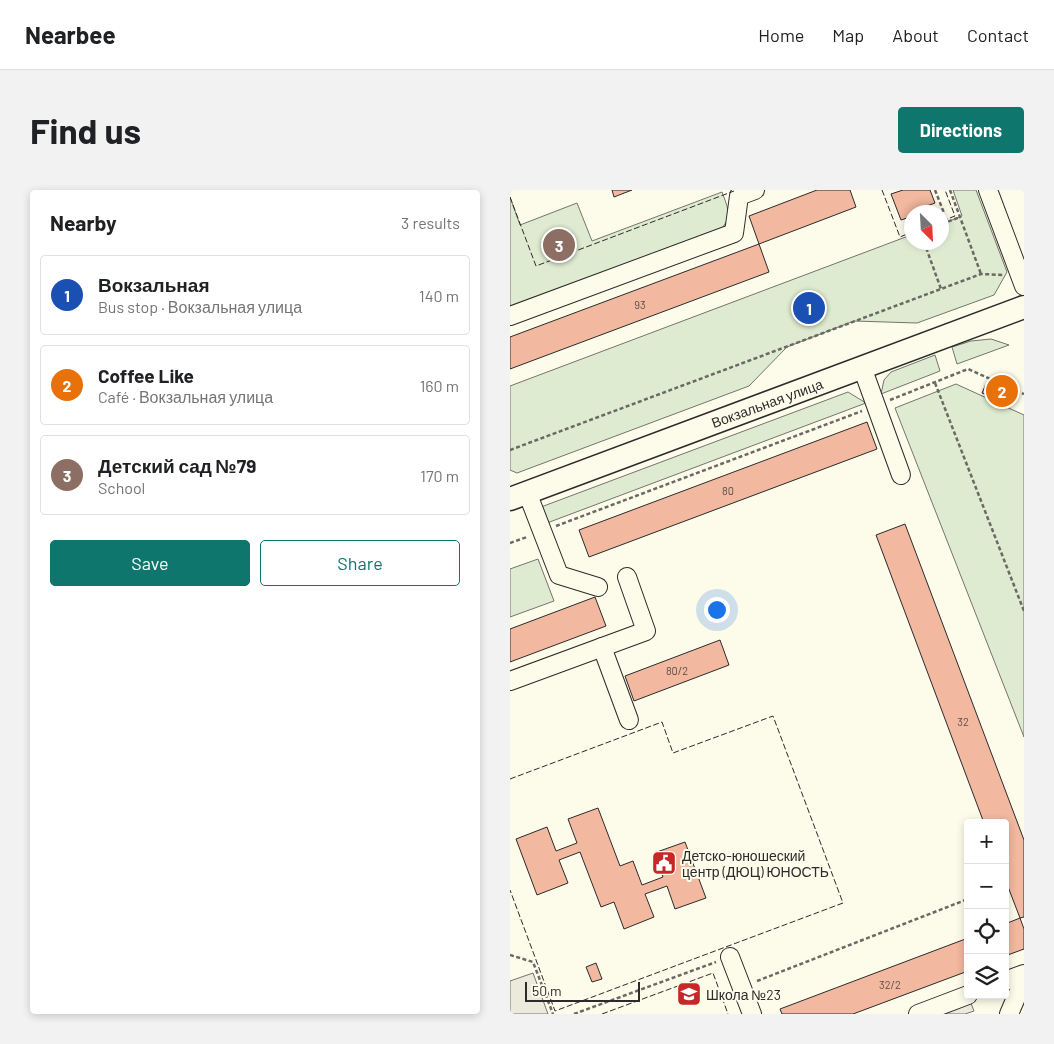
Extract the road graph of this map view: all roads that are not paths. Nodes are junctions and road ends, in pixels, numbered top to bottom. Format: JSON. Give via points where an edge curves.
{"nodes":[{"id":1,"x":756,"y":190,"type":"edge"},
{"id":2,"x":988,"y":190,"type":"edge"},
{"id":3,"x":1024,"y":286,"type":"edge"},
{"id":4,"x":1024,"y":307,"type":"edge"},
{"id":5,"x":510,"y":316,"type":"edge"},
{"id":6,"x":862,"y":367,"type":"junction"},
{"id":7,"x":901,"y":475,"type":"dead end"},
{"id":8,"x":519,"y":496,"type":"edge"},
{"id":9,"x":627,"y":577,"type":"dead end"},
{"id":10,"x":598,"y":587,"type":"dead end"},
{"id":11,"x":602,"y":647,"type":"junction"},
{"id":12,"x":510,"y":681,"type":"edge"},
{"id":13,"x":630,"y":720,"type":"dead end"},
{"id":14,"x":730,"y":957,"type":"road end"},
{"id":15,"x":1024,"y":974,"type":"edge"},
{"id":16,"x":1024,"y":979,"type":"edge"},
{"id":17,"x":1009,"y":980,"type":"edge"},
{"id":18,"x":964,"y":997,"type":"edge"},
{"id":19,"x":752,"y":1014,"type":"edge"},
{"id":20,"x":918,"y":1014,"type":"edge"},
{"id":21,"x":1009,"y":1014,"type":"edge"}],
"edges":[{"from":1,"to":5,"type":"street","via":[[739,196],[734,233]]},
{"from":2,"to":3,"type":"street"},
{"from":4,"to":6,"type":"main road","name":"Вокзальная улица"},
{"from":6,"to":7,"type":"street"},
{"from":6,"to":8,"type":"main road","name":"Вокзальная улица"},
{"from":8,"to":10,"type":"street","via":[[542,532],[558,575]]},
{"from":9,"to":11,"type":"street","via":[[646,631]]},
{"from":11,"to":12,"type":"street"},
{"from":11,"to":13,"type":"street"},
{"from":14,"to":19,"type":"street"},
{"from":15,"to":17,"type":"street"},
{"from":16,"to":21,"type":"street"},
{"from":18,"to":20,"type":"street"}]}
